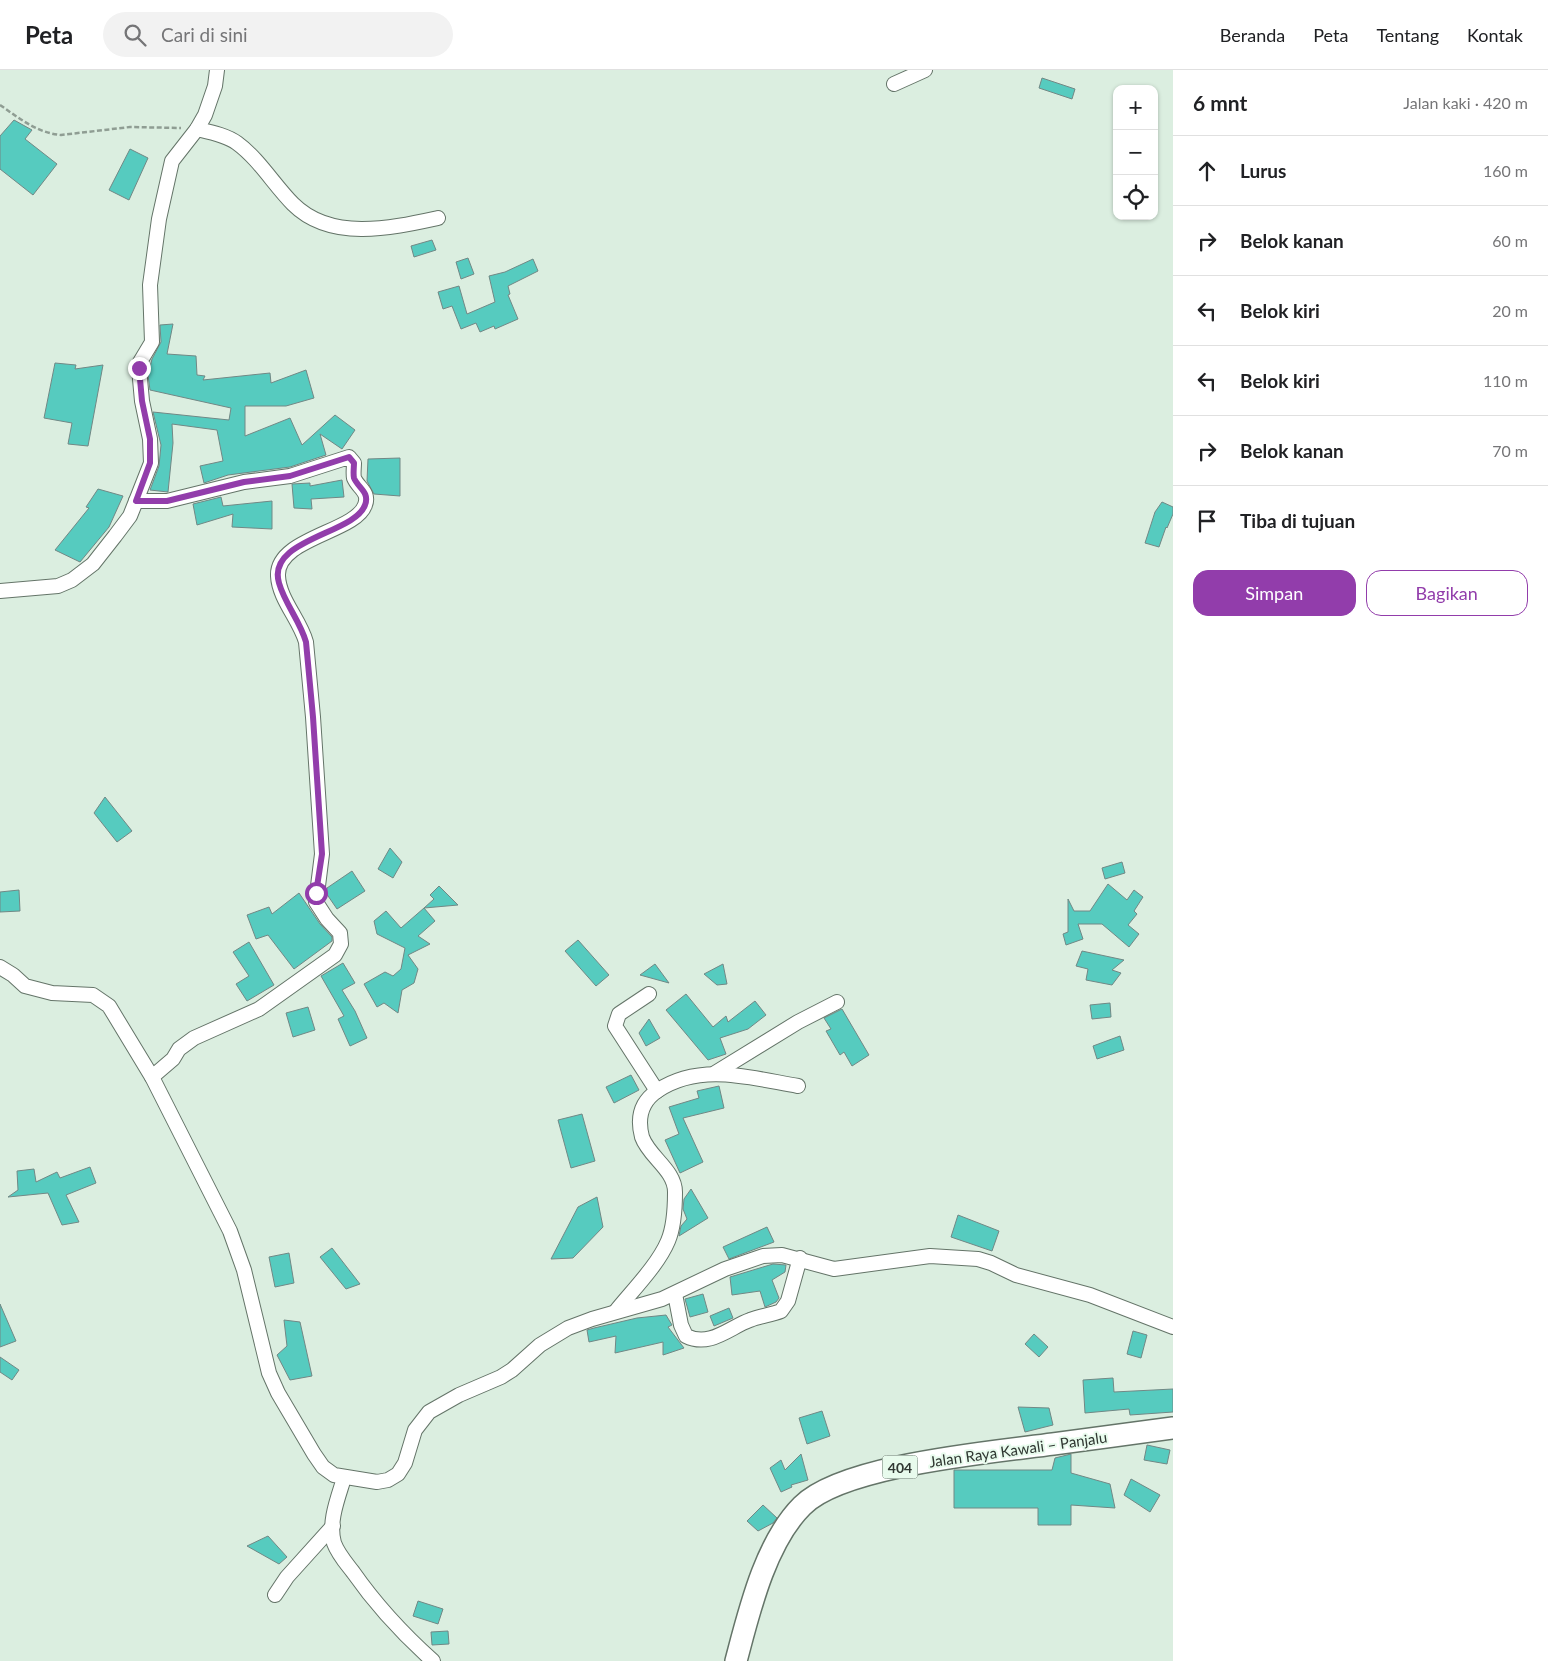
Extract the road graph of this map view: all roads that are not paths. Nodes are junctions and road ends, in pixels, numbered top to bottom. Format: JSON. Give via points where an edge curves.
{"nodes":[{"id":1,"x":217,"y":70,"type":"edge"},
{"id":2,"x":925,"y":70,"type":"edge"},
{"id":3,"x":894,"y":84,"type":"dead end"},
{"id":4,"x":197,"y":129,"type":"junction"},
{"id":5,"x":438,"y":218,"type":"dead end"},
{"id":6,"x":136,"y":501,"type":"junction"},
{"id":7,"x":0,"y":591,"type":"edge"},
{"id":8,"x":0,"y":967,"type":"edge"},
{"id":9,"x":649,"y":994,"type":"dead end"},
{"id":10,"x":837,"y":1002,"type":"dead end"},
{"id":11,"x":714,"y":1073,"type":"junction"},
{"id":12,"x":152,"y":1077,"type":"junction"},
{"id":13,"x":798,"y":1086,"type":"dead end"},
{"id":14,"x":657,"y":1091,"type":"junction"},
{"id":15,"x":800,"y":1258,"type":"junction"},
{"id":16,"x":674,"y":1294,"type":"junction"},
{"id":17,"x":616,"y":1312,"type":"junction"},
{"id":18,"x":1173,"y":1327,"type":"edge"},
{"id":19,"x":1173,"y":1428,"type":"edge"},
{"id":20,"x":344,"y":1478,"type":"junction"},
{"id":21,"x":333,"y":1526,"type":"junction"},
{"id":22,"x":275,"y":1595,"type":"dead end"},
{"id":23,"x":433,"y":1661,"type":"edge"},
{"id":24,"x":736,"y":1661,"type":"edge"}],
"edges":[{"from":1,"to":4,"type":"street","via":[[215,86]]},
{"from":2,"to":3,"type":"street"},
{"from":4,"to":5,"type":"street","via":[[236,142],[294,206],[309,217],[359,230],[393,228]]},
{"from":4,"to":6,"type":"street","via":[[172,161],[159,219],[150,285],[152,342],[139,368],[150,439],[150,463]]},
{"from":6,"to":7,"type":"street","via":[[130,516],[93,564],[72,580],[58,586]]},
{"from":6,"to":12,"type":"street","via":[[167,501],[244,482],[290,476],[346,458],[353,460],[354,478],[366,494],[365,505],[357,516],[286,556],[280,563],[278,574],[279,583],[306,642],[322,854],[316,902],[340,933],[341,944],[335,955],[258,1009],[194,1038]]},
{"from":8,"to":12,"type":"street","via":[[32,989],[93,995],[110,1006]]},
{"from":9,"to":14,"type":"street","via":[[619,1014],[615,1026]]},
{"from":10,"to":11,"type":"street"},
{"from":11,"to":13,"type":"street"},
{"from":11,"to":14,"type":"street","via":[[681,1078]]},
{"from":12,"to":20,"type":"street","via":[[237,1248],[263,1352],[278,1393],[323,1467]]},
{"from":14,"to":17,"type":"street","via":[[640,1112],[640,1125],[643,1139],[673,1182],[672,1228],[664,1249]]},
{"from":15,"to":16,"type":"street","via":[[782,1255],[746,1261]]},
{"from":15,"to":16,"type":"street","via":[[788,1301],[781,1311],[748,1321],[720,1336],[696,1339],[686,1336]]},
{"from":15,"to":18,"type":"street","via":[[834,1270],[930,1256],[978,1259],[1016,1275],[1090,1295]]},
{"from":16,"to":17,"type":"street"},
{"from":17,"to":20,"type":"street","via":[[568,1328],[540,1345],[502,1377],[459,1395],[430,1412],[415,1430],[405,1463],[398,1474],[377,1482]]},
{"from":19,"to":24,"type":"main road","name":"Jalan Raya Kawali – Panjalu","number":"404","via":[[923,1462],[851,1480],[822,1491],[801,1506],[774,1550],[756,1590]]},
{"from":20,"to":21,"type":"street"},
{"from":21,"to":22,"type":"street"},
{"from":21,"to":23,"type":"street","via":[[334,1542],[340,1554],[375,1604]]}]}
